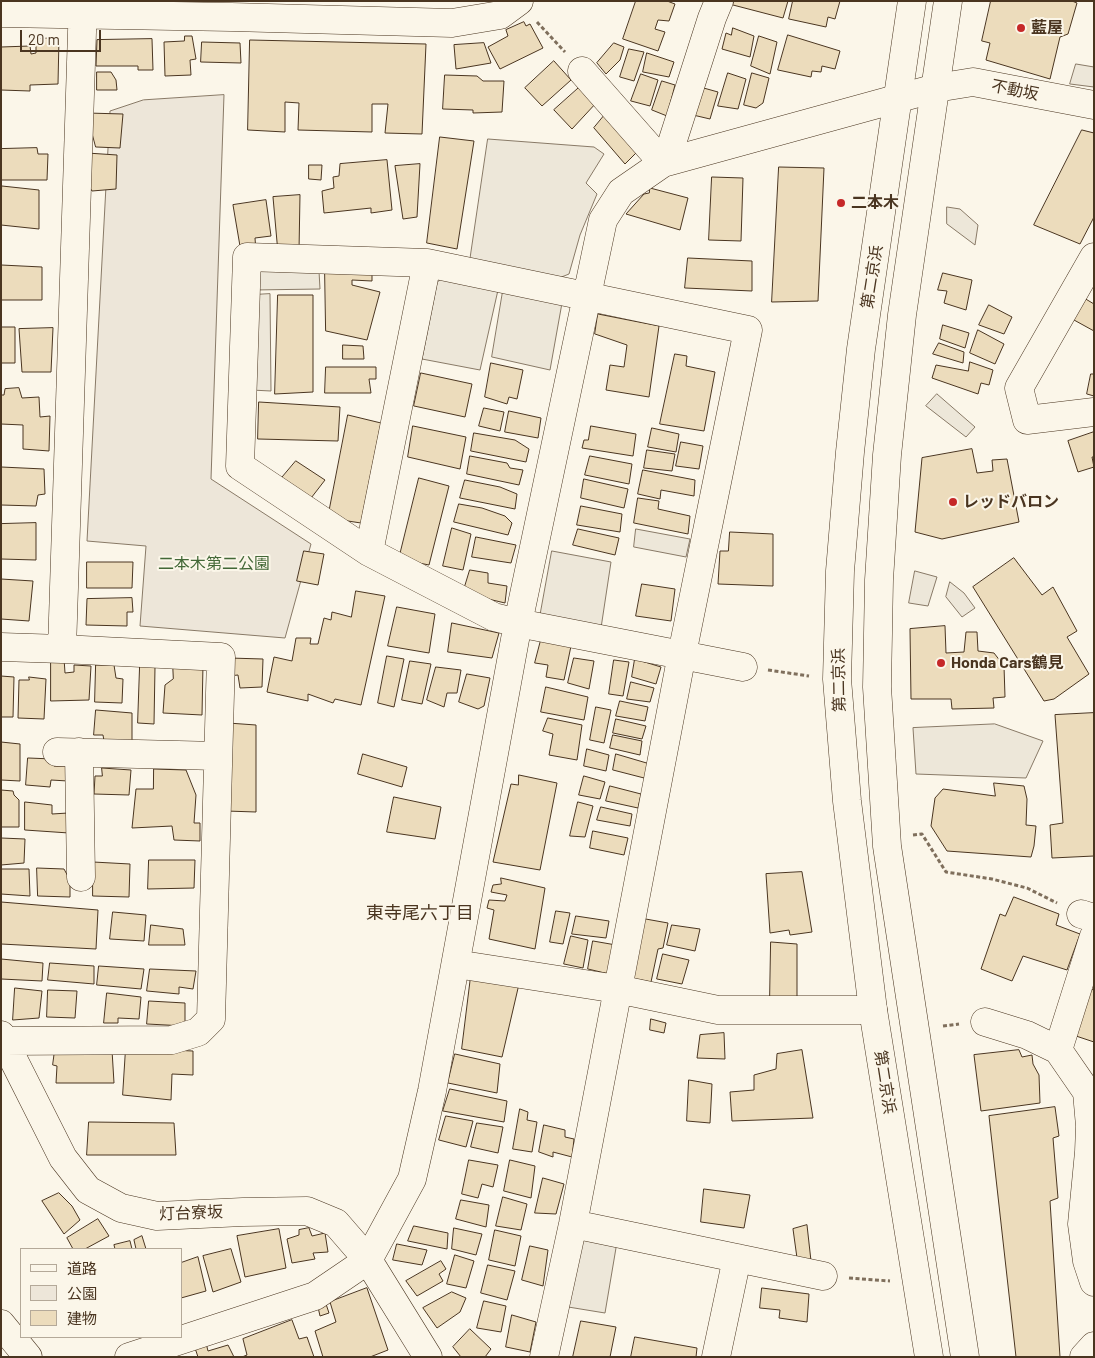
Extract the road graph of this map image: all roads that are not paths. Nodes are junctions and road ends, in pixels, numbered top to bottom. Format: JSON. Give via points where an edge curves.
{"nodes":[{"id":1,"x":719,"y":1,"type":"edge"},
{"id":2,"x":912,"y":1,"type":"edge"},
{"id":3,"x":948,"y":1,"type":"edge"},
{"id":4,"x":519,"y":2,"type":"edge"},
{"id":5,"x":83,"y":8,"type":"edge"},
{"id":6,"x":231,"y":9,"type":"edge"},
{"id":7,"x":1,"y":13,"type":"edge"},
{"id":8,"x":582,"y":71,"type":"road end"},
{"id":9,"x":936,"y":88,"type":"junction"},
{"id":10,"x":898,"y":98,"type":"junction"},
{"id":11,"x":1094,"y":105,"type":"edge"},
{"id":12,"x":664,"y":163,"type":"junction"},
{"id":13,"x":1094,"y":257,"type":"edge"},
{"id":14,"x":427,"y":264,"type":"junction"},
{"id":15,"x":587,"y":297,"type":"junction"},
{"id":16,"x":1094,"y":412,"type":"edge"},
{"id":17,"x":370,"y":552,"type":"junction"},
{"id":18,"x":518,"y":623,"type":"junction"},
{"id":19,"x":1,"y":647,"type":"edge"},
{"id":20,"x":62,"y":649,"type":"junction"},
{"id":21,"x":682,"y":654,"type":"junction"},
{"id":22,"x":743,"y":667,"type":"road end"},
{"id":23,"x":218,"y":756,"type":"junction"},
{"id":24,"x":81,"y":877,"type":"dead end"},
{"id":25,"x":1089,"y":923,"type":"edge"},
{"id":26,"x":456,"y":964,"type":"junction"},
{"id":27,"x":617,"y":989,"type":"junction"},
{"id":28,"x":873,"y":1010,"type":"junction"},
{"id":29,"x":985,"y":1022,"type":"dead end"},
{"id":30,"x":3,"y":1038,"type":"edge"},
{"id":31,"x":1058,"y":1050,"type":"junction"},
{"id":32,"x":573,"y":1224,"type":"junction"},
{"id":33,"x":737,"y":1258,"type":"junction"},
{"id":34,"x":368,"y":1260,"type":"junction"},
{"id":35,"x":824,"y":1276,"type":"road end"},
{"id":36,"x":1094,"y":1282,"type":"edge"},
{"id":37,"x":1,"y":1324,"type":"edge"},
{"id":38,"x":1094,"y":1346,"type":"edge"},
{"id":39,"x":718,"y":1349,"type":"edge"},
{"id":40,"x":28,"y":1357,"type":"edge"},
{"id":41,"x":129,"y":1357,"type":"edge"},
{"id":42,"x":428,"y":1357,"type":"edge"},
{"id":43,"x":544,"y":1357,"type":"edge"},
{"id":44,"x":929,"y":1357,"type":"edge"},
{"id":45,"x":965,"y":1357,"type":"edge"},
{"id":46,"x":1084,"y":1357,"type":"edge"}],
"edges":[{"from":1,"to":12,"type":"main road"},
{"from":2,"to":10,"type":"main road","name":"第二京浜"},
{"from":3,"to":9,"type":"main road"},
{"from":4,"to":6,"type":"main road","via":[[500,15],[452,23]]},
{"from":5,"to":6,"type":"main road"},
{"from":5,"to":7,"type":"main road"},
{"from":5,"to":20,"type":"main road"},
{"from":8,"to":12,"type":"main road"},
{"from":9,"to":10,"type":"main road","name":"不動坂"},
{"from":9,"to":11,"type":"main road","name":"不動坂","via":[[973,82]]},
{"from":9,"to":45,"type":"main road","via":[[903,306],[886,455],[877,687],[887,846]]},
{"from":10,"to":12,"type":"main road","name":"不動坂"},
{"from":10,"to":28,"type":"main road","name":"第二京浜","via":[[861,349],[850,452],[840,571],[837,679],[847,801]]},
{"from":12,"to":15,"type":"main road","name":"不動坂","via":[[621,192],[603,220]]},
{"from":13,"to":16,"type":"main road","via":[[1019,388],[1027,420]]},
{"from":14,"to":15,"type":"main road"},
{"from":14,"to":17,"type":"main road"},
{"from":14,"to":17,"type":"main road","via":[[247,257],[240,466]]},
{"from":15,"to":18,"type":"main road","name":"不動坂"},
{"from":15,"to":21,"type":"main road","via":[[748,330]]},
{"from":17,"to":18,"type":"main road","via":[[494,617]]},
{"from":18,"to":21,"type":"main road"},
{"from":18,"to":26,"type":"main road","name":"不動坂"},
{"from":19,"to":20,"type":"main road"},
{"from":20,"to":23,"type":"main road","via":[[221,658]]},
{"from":21,"to":22,"type":"main road"},
{"from":21,"to":27,"type":"main road"},
{"from":23,"to":24,"type":"main road","via":[[68,752]]},
{"from":23,"to":30,"type":"main road","via":[[211,1019],[198,1032],[172,1040]]},
{"from":25,"to":31,"type":"main road"},
{"from":26,"to":27,"type":"main road"},
{"from":26,"to":34,"type":"main road","name":"不動坂","via":[[412,1179]]},
{"from":27,"to":28,"type":"main road","via":[[718,1010]]},
{"from":27,"to":32,"type":"main road"},
{"from":28,"to":44,"type":"main road","name":"第二京浜"},
{"from":29,"to":31,"type":"main road","via":[[1027,1035]]},
{"from":30,"to":34,"type":"main road","name":"灯台寮坂","via":[[63,1158],[88,1190],[121,1208],[157,1216],[307,1212],[336,1223]]},
{"from":31,"to":36,"type":"main road","via":[[1087,1092],[1090,1126],[1082,1224],[1087,1261]]},
{"from":32,"to":33,"type":"main road"},
{"from":32,"to":43,"type":"main road"},
{"from":33,"to":35,"type":"main road"},
{"from":33,"to":39,"type":"main road"},
{"from":34,"to":41,"type":"main road","via":[[315,1296]]},
{"from":34,"to":42,"type":"main road","name":"灯台寮坂"},
{"from":37,"to":40,"type":"main road"},
{"from":38,"to":46,"type":"main road"}]}
